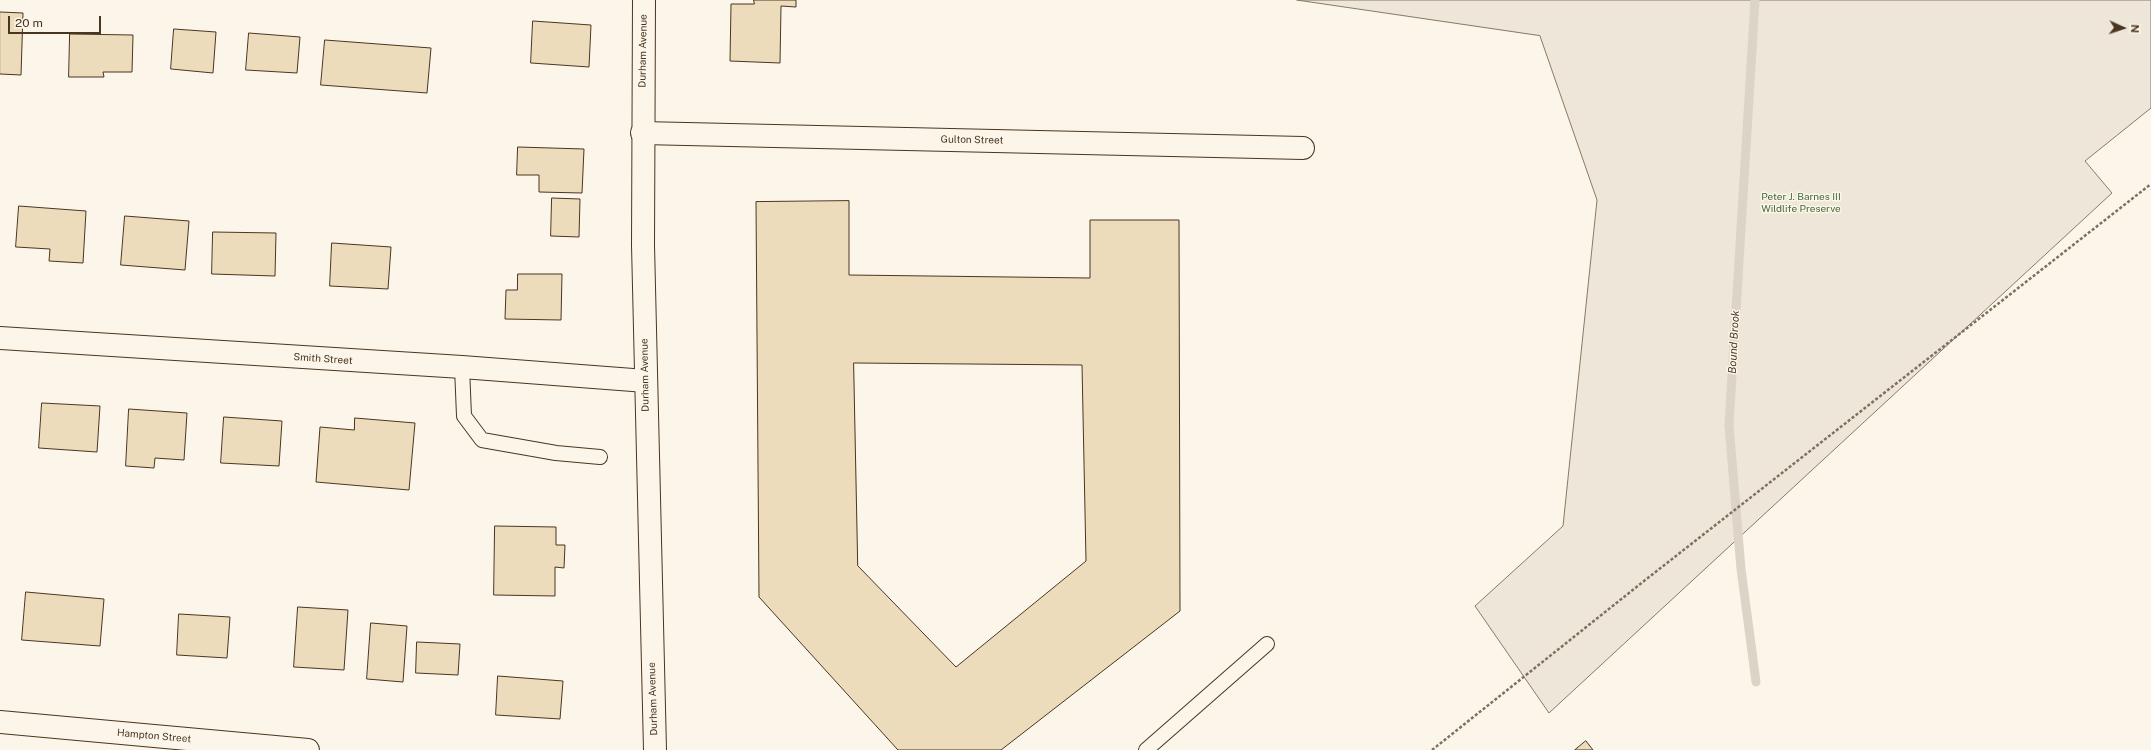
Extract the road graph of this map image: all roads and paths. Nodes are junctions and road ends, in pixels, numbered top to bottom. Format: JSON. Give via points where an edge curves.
{"nodes":[{"id":1,"x":644,"y":0,"type":"edge"},
{"id":2,"x":642,"y":133,"type":"junction"},
{"id":3,"x":1303,"y":148,"type":"dead end"},
{"id":4,"x":2151,"y":184,"type":"edge"},
{"id":5,"x":0,"y":338,"type":"edge"},
{"id":6,"x":462,"y":367,"type":"junction"},
{"id":7,"x":646,"y":381,"type":"junction"},
{"id":8,"x":600,"y":457,"type":"dead end"},
{"id":9,"x":1267,"y":644,"type":"dead end"},
{"id":10,"x":0,"y":722,"type":"edge"},
{"id":11,"x":308,"y":750,"type":"edge"},
{"id":12,"x":655,"y":750,"type":"edge"},
{"id":13,"x":1146,"y":750,"type":"edge"},
{"id":14,"x":1432,"y":750,"type":"edge"}],
"edges":[{"from":1,"to":2,"type":"street","name":"Durham Avenue"},
{"from":2,"to":3,"type":"street","name":"Gulton Street"},
{"from":2,"to":7,"type":"street","name":"Durham Avenue"},
{"from":4,"to":14,"type":"path"},
{"from":5,"to":6,"type":"street","name":"Smith Street"},
{"from":6,"to":7,"type":"street","name":"Smith Street"},
{"from":6,"to":8,"type":"lane","via":[[464,416],[482,440],[556,453]]},
{"from":7,"to":12,"type":"street","name":"Durham Avenue"},
{"from":9,"to":13,"type":"lane"},
{"from":10,"to":11,"type":"street","name":"Hampton Street"}]}
